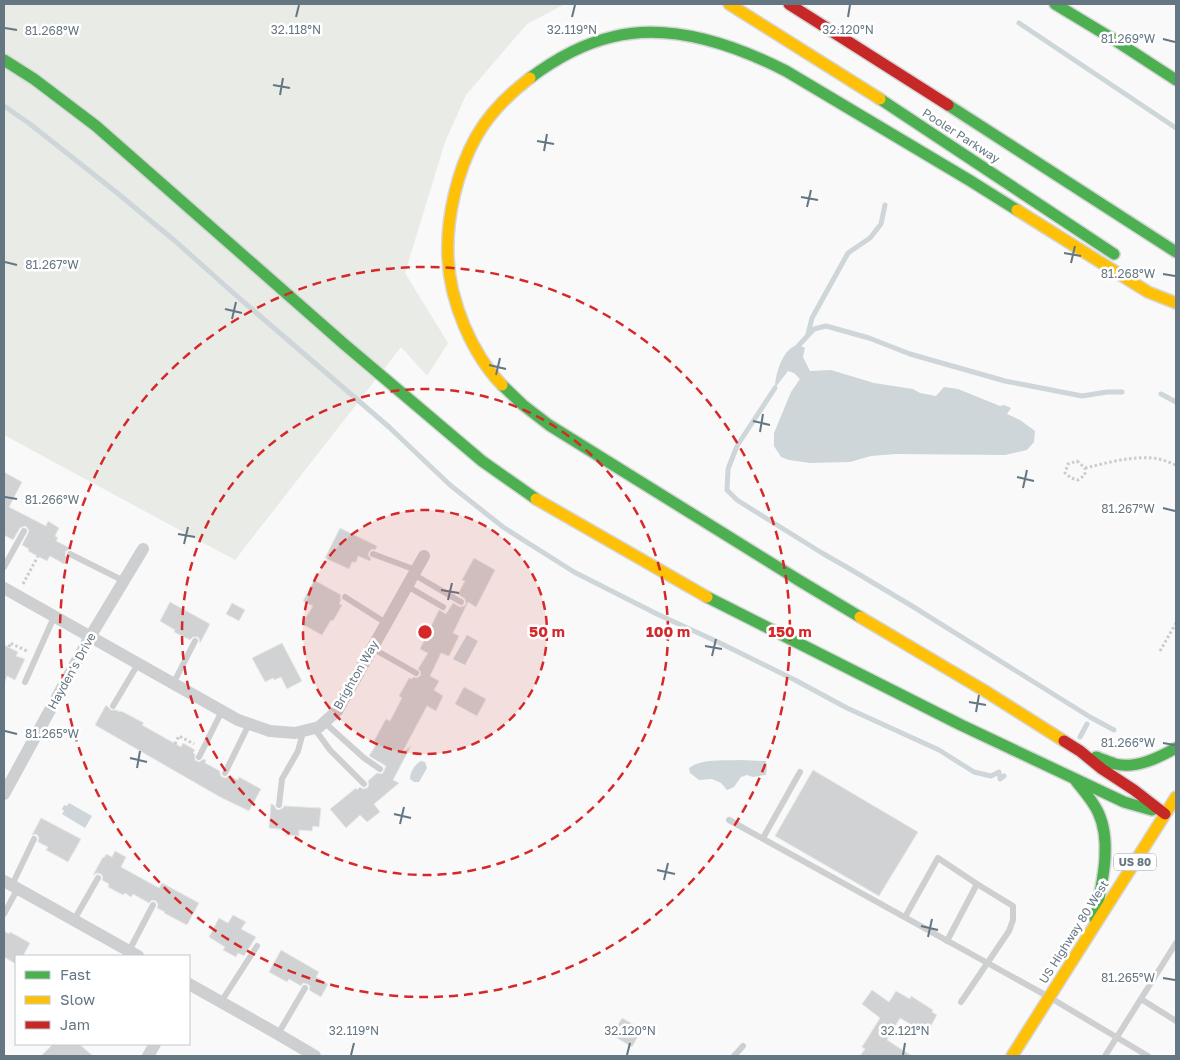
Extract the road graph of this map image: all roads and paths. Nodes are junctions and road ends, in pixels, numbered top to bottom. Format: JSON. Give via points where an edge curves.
{"nodes":[{"id":1,"x":729,"y":4,"type":"edge"},
{"id":2,"x":789,"y":4,"type":"edge"},
{"id":3,"x":1055,"y":4,"type":"edge"},
{"id":4,"x":4,"y":60,"type":"edge"},
{"id":5,"x":1176,"y":80,"type":"edge"},
{"id":6,"x":1176,"y":252,"type":"edge"},
{"id":7,"x":1120,"y":258,"type":"dead end"},
{"id":8,"x":1160,"y":284,"type":"dead end"},
{"id":9,"x":1176,"y":295,"type":"edge"},
{"id":10,"x":1176,"y":303,"type":"edge"},
{"id":11,"x":1176,"y":465,"type":"edge"},
{"id":12,"x":1085,"y":468,"type":"junction"},
{"id":13,"x":24,"y":531,"type":"dead end"},
{"id":14,"x":143,"y":549,"type":"dead end"},
{"id":15,"x":70,"y":554,"type":"dead end"},
{"id":16,"x":373,"y":554,"type":"dead end"},
{"id":17,"x":38,"y":556,"type":"dead end"},
{"id":18,"x":424,"y":556,"type":"dead end"},
{"id":19,"x":4,"y":567,"type":"edge"},
{"id":20,"x":415,"y":572,"type":"junction"},
{"id":21,"x":124,"y":581,"type":"junction"},
{"id":22,"x":407,"y":586,"type":"junction"},
{"id":23,"x":4,"y":588,"type":"edge"},
{"id":24,"x":17,"y":596,"type":"junction"},
{"id":25,"x":345,"y":598,"type":"dead end"},
{"id":26,"x":461,"y":602,"type":"dead end"},
{"id":27,"x":443,"y":607,"type":"dead end"},
{"id":28,"x":54,"y":616,"type":"junction"},
{"id":29,"x":386,"y":623,"type":"junction"},
{"id":30,"x":1176,"y":623,"type":"edge"},
{"id":31,"x":90,"y":637,"type":"junction"},
{"id":32,"x":195,"y":641,"type":"dead end"},
{"id":33,"x":8,"y":648,"type":"dead end"},
{"id":34,"x":372,"y":648,"type":"junction"},
{"id":35,"x":1160,"y":651,"type":"dead end"},
{"id":36,"x":36,"y":656,"type":"junction"},
{"id":37,"x":138,"y":664,"type":"junction"},
{"id":38,"x":416,"y":673,"type":"dead end"},
{"id":39,"x":25,"y":682,"type":"dead end"},
{"id":40,"x":173,"y":684,"type":"junction"},
{"id":41,"x":114,"y":706,"type":"dead end"},
{"id":42,"x":222,"y":711,"type":"junction"},
{"id":43,"x":250,"y":724,"type":"junction"},
{"id":44,"x":314,"y":727,"type":"junction"},
{"id":45,"x":175,"y":744,"type":"dead end"},
{"id":46,"x":1176,"y":748,"type":"edge"},
{"id":47,"x":203,"y":749,"type":"junction"},
{"id":48,"x":1080,"y":751,"type":"junction"},
{"id":49,"x":199,"y":757,"type":"dead end"},
{"id":50,"x":380,"y":768,"type":"dead end"},
{"id":51,"x":800,"y":772,"type":"dead end"},
{"id":52,"x":225,"y":773,"type":"dead end"},
{"id":53,"x":1074,"y":779,"type":"junction"},
{"id":54,"x":364,"y":784,"type":"dead end"},
{"id":55,"x":4,"y":793,"type":"edge"},
{"id":56,"x":1176,"y":797,"type":"edge"},
{"id":57,"x":279,"y":805,"type":"dead end"},
{"id":58,"x":1168,"y":816,"type":"junction"},
{"id":59,"x":730,"y":820,"type":"dead end"},
{"id":60,"x":763,"y":838,"type":"junction"},
{"id":61,"x":34,"y":840,"type":"dead end"},
{"id":62,"x":98,"y":878,"type":"dead end"},
{"id":63,"x":977,"y":884,"type":"junction"},
{"id":64,"x":11,"y":885,"type":"edge"},
{"id":65,"x":153,"y":905,"type":"dead end"},
{"id":66,"x":4,"y":914,"type":"edge"},
{"id":67,"x":905,"y":917,"type":"junction"},
{"id":68,"x":74,"y":920,"type":"junction"},
{"id":69,"x":1094,"y":927,"type":"junction"},
{"id":70,"x":947,"y":941,"type":"junction"},
{"id":71,"x":1176,"y":942,"type":"edge"},
{"id":72,"x":257,"y":946,"type":"dead end"},
{"id":73,"x":136,"y":955,"type":"edge"},
{"id":74,"x":988,"y":963,"type":"junction"},
{"id":75,"x":190,"y":985,"type":"edge"},
{"id":76,"x":305,"y":988,"type":"dead end"},
{"id":77,"x":1049,"y":997,"type":"junction"},
{"id":78,"x":1141,"y":999,"type":"junction"},
{"id":79,"x":221,"y":1002,"type":"junction"},
{"id":80,"x":962,"y":1002,"type":"dead end"},
{"id":81,"x":1176,"y":1021,"type":"edge"},
{"id":82,"x":278,"y":1034,"type":"junction"},
{"id":83,"x":1117,"y":1038,"type":"junction"},
{"id":84,"x":743,"y":1046,"type":"dead end"},
{"id":85,"x":315,"y":1056,"type":"edge"},
{"id":86,"x":734,"y":1056,"type":"edge"},
{"id":87,"x":1012,"y":1056,"type":"edge"},
{"id":88,"x":1105,"y":1056,"type":"edge"},
{"id":89,"x":1148,"y":1056,"type":"edge"}],
"edges":[{"from":1,"to":7,"type":"main road","name":"Pooler Parkway","via":[[911,119]]},
{"from":2,"to":6,"type":"main road","name":"Pooler Parkway"},
{"from":3,"to":5,"type":"main road"},
{"from":4,"to":53,"type":"main road","via":[[96,126],[344,344],[482,461],[529,495],[703,595]]},
{"from":8,"to":9,"type":"main road"},
{"from":10,"to":48,"type":"main road","via":[[1148,292],[970,180],[772,64],[721,43],[682,35],[643,33],[612,37],[585,46],[543,68],[502,102],[483,128],[463,166],[454,201],[448,257],[454,292],[466,329],[495,378],[534,414]]},
{"from":11,"to":12,"type":"path","via":[[1153,458],[1139,458]]},
{"from":12,"to":12,"type":"path","via":[[1077,461],[1068,464],[1065,473],[1078,480],[1085,475]]},
{"from":13,"to":19,"type":"lane"},
{"from":14,"to":21,"type":"street","name":"Hayden's Drive"},
{"from":15,"to":21,"type":"lane"},
{"from":16,"to":20,"type":"lane"},
{"from":17,"to":24,"type":"path"},
{"from":18,"to":20,"type":"street","name":"Brighton Way"},
{"from":20,"to":22,"type":"street","name":"Brighton Way"},
{"from":20,"to":26,"type":"lane"},
{"from":21,"to":31,"type":"street","name":"Hayden's Drive"},
{"from":22,"to":27,"type":"lane"},
{"from":22,"to":29,"type":"street","name":"Brighton Way"},
{"from":23,"to":24,"type":"street"},
{"from":24,"to":28,"type":"street"},
{"from":25,"to":29,"type":"lane"},
{"from":28,"to":31,"type":"street"},
{"from":28,"to":36,"type":"lane"},
{"from":29,"to":34,"type":"street","name":"Brighton Way"},
{"from":30,"to":35,"type":"path"},
{"from":31,"to":37,"type":"street"},
{"from":31,"to":55,"type":"street","name":"Hayden's Drive"},
{"from":32,"to":40,"type":"lane"},
{"from":33,"to":36,"type":"path","via":[[10,643]]},
{"from":34,"to":38,"type":"lane"},
{"from":34,"to":44,"type":"street","name":"Brighton Way","via":[[337,711]]},
{"from":36,"to":39,"type":"lane"},
{"from":37,"to":40,"type":"street"},
{"from":37,"to":41,"type":"lane"},
{"from":40,"to":42,"type":"street"},
{"from":42,"to":43,"type":"street"},
{"from":42,"to":47,"type":"lane"},
{"from":43,"to":44,"type":"street","via":[[270,731],[295,733]]},
{"from":43,"to":52,"type":"lane"},
{"from":44,"to":50,"type":"lane"},
{"from":44,"to":54,"type":"lane","via":[[330,750]]},
{"from":44,"to":57,"type":"lane","via":[[282,779]]},
{"from":45,"to":47,"type":"path","via":[[179,736]]},
{"from":46,"to":48,"type":"main road","via":[[1158,758],[1126,765]]},
{"from":47,"to":49,"type":"lane"},
{"from":48,"to":58,"type":"main road"},
{"from":51,"to":60,"type":"lane"},
{"from":53,"to":58,"type":"main road","via":[[1124,802]]},
{"from":53,"to":69,"type":"main road","via":[[1100,814],[1103,826],[1105,854]]},
{"from":56,"to":58,"type":"main road","name":"US Highway 80 West","number":"US 80"},
{"from":58,"to":69,"type":"main road","name":"US Highway 80 West","number":"US 80"},
{"from":59,"to":60,"type":"lane"},
{"from":60,"to":67,"type":"lane"},
{"from":61,"to":64,"type":"lane"},
{"from":62,"to":68,"type":"lane"},
{"from":63,"to":67,"type":"lane","via":[[938,858]]},
{"from":63,"to":70,"type":"lane"},
{"from":63,"to":74,"type":"lane","via":[[1012,906],[1013,920],[1009,931]]},
{"from":64,"to":66,"type":"lane"},
{"from":64,"to":68,"type":"street"},
{"from":65,"to":73,"type":"lane"},
{"from":67,"to":70,"type":"lane"},
{"from":68,"to":73,"type":"street"},
{"from":69,"to":77,"type":"main road","name":"US Highway 80 West","number":"US 80"},
{"from":70,"to":74,"type":"lane"},
{"from":71,"to":78,"type":"lane"},
{"from":72,"to":79,"type":"lane"},
{"from":74,"to":77,"type":"lane"},
{"from":74,"to":80,"type":"lane"},
{"from":75,"to":79,"type":"street"},
{"from":76,"to":82,"type":"lane"},
{"from":77,"to":83,"type":"lane"},
{"from":77,"to":87,"type":"main road","name":"US Highway 80 West","number":"US 80"},
{"from":78,"to":81,"type":"lane"},
{"from":78,"to":83,"type":"lane"},
{"from":79,"to":82,"type":"street"},
{"from":82,"to":85,"type":"street"},
{"from":83,"to":88,"type":"lane"},
{"from":83,"to":89,"type":"lane"},
{"from":84,"to":86,"type":"lane"}]}
